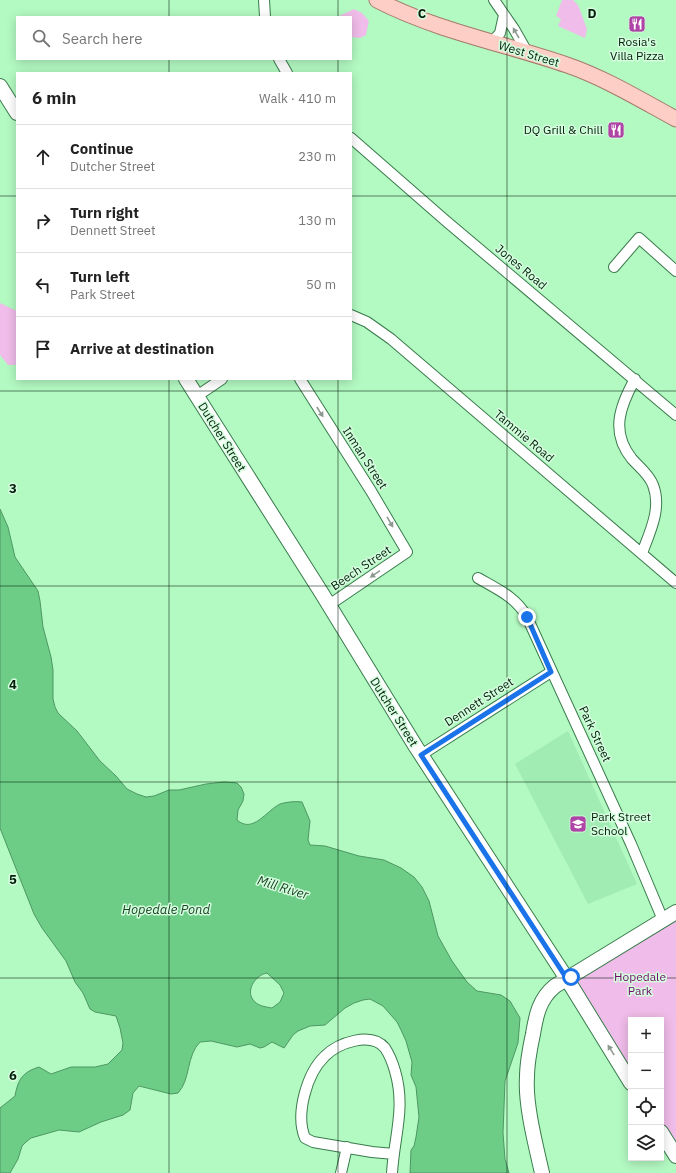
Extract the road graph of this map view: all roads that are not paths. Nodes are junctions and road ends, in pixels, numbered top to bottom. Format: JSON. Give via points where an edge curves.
{"nodes":[{"id":1,"x":264,"y":0,"type":"edge"},
{"id":2,"x":377,"y":0,"type":"edge"},
{"id":3,"x":494,"y":0,"type":"edge"},
{"id":4,"x":504,"y":15,"type":"junction"},
{"id":5,"x":265,"y":16,"type":"edge"},
{"id":6,"x":492,"y":42,"type":"junction"},
{"id":7,"x":527,"y":52,"type":"junction"},
{"id":8,"x":280,"y":60,"type":"edge"},
{"id":9,"x":286,"y":72,"type":"edge"},
{"id":10,"x":0,"y":86,"type":"edge"},
{"id":11,"x":16,"y":111,"type":"edge"},
{"id":12,"x":676,"y":119,"type":"edge"},
{"id":13,"x":352,"y":139,"type":"edge"},
{"id":14,"x":614,"y":267,"type":"dead end"},
{"id":15,"x":676,"y":271,"type":"edge"},
{"id":16,"x":352,"y":315,"type":"edge"},
{"id":17,"x":635,"y":379,"type":"junction"},
{"id":18,"x":187,"y":380,"type":"edge"},
{"id":19,"x":220,"y":380,"type":"edge"},
{"id":20,"x":301,"y":380,"type":"edge"},
{"id":21,"x":196,"y":396,"type":"junction"},
{"id":22,"x":676,"y":415,"type":"edge"},
{"id":23,"x":407,"y":552,"type":"joint"},
{"id":24,"x":642,"y":553,"type":"junction"},
{"id":25,"x":478,"y":578,"type":"dead end"},
{"id":26,"x":676,"y":583,"type":"edge"},
{"id":27,"x":329,"y":605,"type":"junction"},
{"id":28,"x":551,"y":672,"type":"junction"},
{"id":29,"x":421,"y":755,"type":"junction"},
{"id":30,"x":676,"y":912,"type":"edge"},
{"id":31,"x":663,"y":920,"type":"junction"},
{"id":32,"x":567,"y":979,"type":"junction"},
{"id":33,"x":628,"y":1078,"type":"edge"},
{"id":34,"x":664,"y":1137,"type":"edge"},
{"id":35,"x":347,"y":1147,"type":"junction"},
{"id":36,"x":394,"y":1154,"type":"junction"},
{"id":37,"x":676,"y":1156,"type":"edge"},
{"id":38,"x":341,"y":1173,"type":"edge"},
{"id":39,"x":392,"y":1173,"type":"edge"},
{"id":40,"x":542,"y":1173,"type":"edge"}],
"edges":[{"from":1,"to":5,"type":"street"},
{"from":2,"to":6,"type":"main road","name":"West Street","via":[[430,23]]},
{"from":3,"to":4,"type":"street"},
{"from":4,"to":6,"type":"street","via":[[500,33]]},
{"from":7,"to":4,"type":"street","one_way":true},
{"from":6,"to":7,"type":"main road","name":"West Street"},
{"from":7,"to":12,"type":"main road","name":"West Street","via":[[569,66],[612,85]]},
{"from":8,"to":9,"type":"street"},
{"from":10,"to":11,"type":"street"},
{"from":13,"to":17,"type":"street","name":"Jones Road"},
{"from":14,"to":15,"type":"street","via":[[639,238]]},
{"from":16,"to":24,"type":"street","name":"Tammie Road","via":[[367,322],[391,339]]},
{"from":17,"to":22,"type":"street","name":"Jones Road"},
{"from":17,"to":24,"type":"street","via":[[622,405],[619,425],[624,445],[653,485],[655,495],[655,515]]},
{"from":18,"to":21,"type":"street","name":"Dutcher Street"},
{"from":19,"to":21,"type":"street"},
{"from":20,"to":23,"type":"street","name":"Inman Street","one_way":true},
{"from":21,"to":27,"type":"street","name":"Dutcher Street"},
{"from":23,"to":27,"type":"street","name":"Beech Street","one_way":true},
{"from":24,"to":26,"type":"street","name":"Tammie Road"},
{"from":25,"to":28,"type":"street","name":"Park Street","via":[[513,599],[521,607]]},
{"from":27,"to":29,"type":"street","name":"Dutcher Street"},
{"from":28,"to":29,"type":"street","name":"Dennett Street"},
{"from":28,"to":31,"type":"street","name":"Park Street","via":[[631,844]]},
{"from":29,"to":32,"type":"street","name":"Dutcher Street"},
{"from":30,"to":31,"type":"street"},
{"from":31,"to":32,"type":"street"},
{"from":33,"to":32,"type":"street","name":"Dutcher Street","one_way":true},
{"from":32,"to":40,"type":"street","via":[[549,991],[540,1005],[529,1059],[528,1104]]},
{"from":34,"to":37,"type":"street"},
{"from":35,"to":36,"type":"street"},
{"from":35,"to":36,"type":"street","via":[[313,1142],[305,1138],[302,1127],[303,1102],[313,1073],[325,1055],[351,1041],[371,1041],[385,1048],[395,1070],[400,1117]]},
{"from":35,"to":38,"type":"street"},
{"from":36,"to":39,"type":"street"}]}
